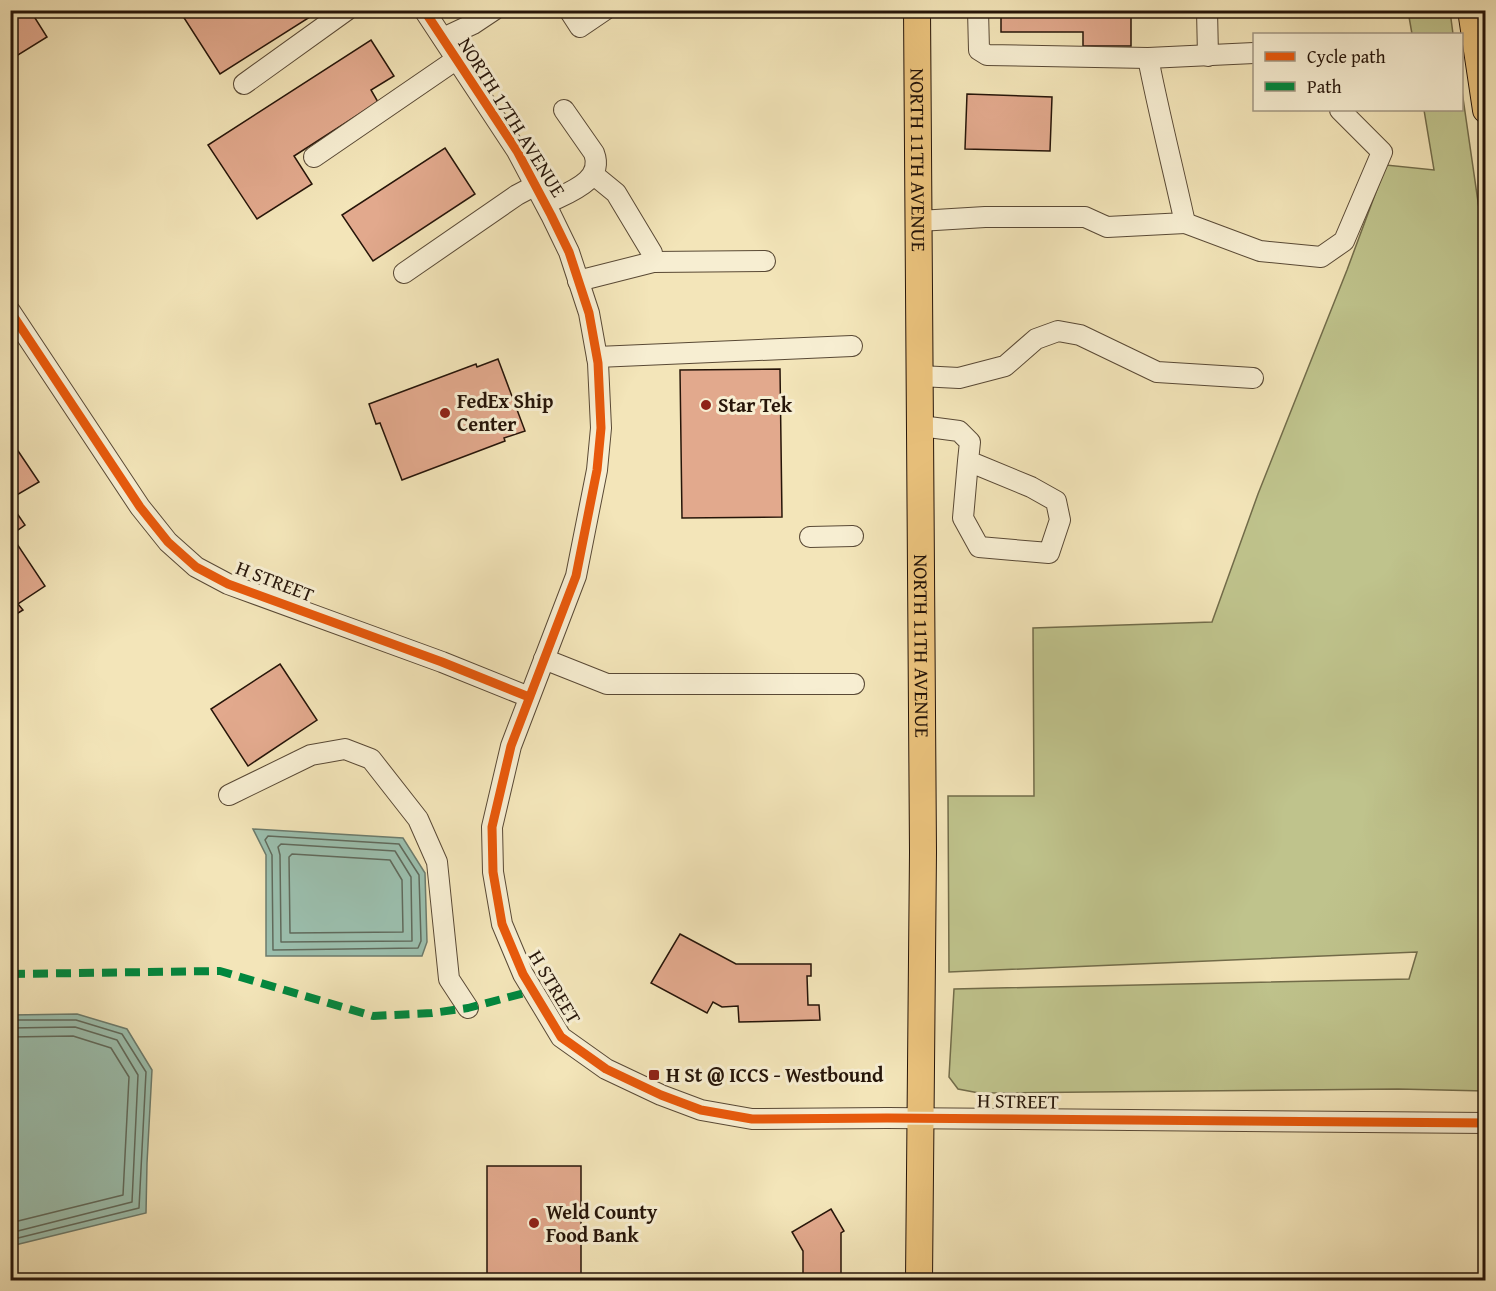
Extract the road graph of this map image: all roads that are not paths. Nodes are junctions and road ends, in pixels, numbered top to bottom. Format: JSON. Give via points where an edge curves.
{"nodes":[{"id":1,"x":347,"y":10,"type":"edge"},
{"id":2,"x":424,"y":10,"type":"edge"},
{"id":3,"x":494,"y":10,"type":"edge"},
{"id":4,"x":569,"y":10,"type":"edge"},
{"id":5,"x":605,"y":10,"type":"edge"},
{"id":6,"x":917,"y":10,"type":"edge"},
{"id":7,"x":978,"y":10,"type":"edge"},
{"id":8,"x":1208,"y":10,"type":"edge"},
{"id":9,"x":1471,"y":10,"type":"edge"},
{"id":10,"x":443,"y":38,"type":"junction"},
{"id":11,"x":1253,"y":53,"type":"edge"},
{"id":12,"x":1208,"y":56,"type":"junction"},
{"id":13,"x":1148,"y":58,"type":"junction"},
{"id":14,"x":457,"y":59,"type":"junction"},
{"id":15,"x":244,"y":84,"type":"dead end"},
{"id":16,"x":564,"y":110,"type":"dead end"},
{"id":17,"x":1485,"y":110,"type":"edge"},
{"id":18,"x":1341,"y":111,"type":"edge"},
{"id":19,"x":314,"y":157,"type":"dead end"},
{"id":20,"x":594,"y":175,"type":"junction"},
{"id":21,"x":536,"y":185,"type":"junction"},
{"id":22,"x":546,"y":204,"type":"junction"},
{"id":23,"x":919,"y":221,"type":"junction"},
{"id":24,"x":1185,"y":223,"type":"junction"},
{"id":25,"x":765,"y":261,"type":"dead end"},
{"id":26,"x":653,"y":262,"type":"junction"},
{"id":27,"x":404,"y":273,"type":"dead end"},
{"id":28,"x":578,"y":281,"type":"junction"},
{"id":29,"x":10,"y":311,"type":"edge"},
{"id":30,"x":852,"y":346,"type":"dead end"},
{"id":31,"x":597,"y":357,"type":"junction"},
{"id":32,"x":920,"y":376,"type":"junction"},
{"id":33,"x":1253,"y":378,"type":"dead end"},
{"id":34,"x":921,"y":426,"type":"junction"},
{"id":35,"x":968,"y":461,"type":"junction"},
{"id":36,"x":853,"y":536,"type":"dead end"},
{"id":37,"x":810,"y":537,"type":"dead end"},
{"id":38,"x":544,"y":659,"type":"junction"},
{"id":39,"x":854,"y":684,"type":"dead end"},
{"id":40,"x":529,"y":697,"type":"junction"},
{"id":41,"x":229,"y":795,"type":"dead end"},
{"id":42,"x":468,"y":1008,"type":"dead end"},
{"id":43,"x":920,"y":1118,"type":"junction"},
{"id":44,"x":1485,"y":1123,"type":"edge"},
{"id":45,"x":919,"y":1281,"type":"edge"}],
"edges":[{"from":1,"to":15,"type":"street"},
{"from":2,"to":10,"type":"street","name":"NORTH 17TH AVENUE"},
{"from":3,"to":10,"type":"street"},
{"from":4,"to":5,"type":"street","via":[[580,27]]},
{"from":6,"to":23,"type":"main road","name":"NORTH 11TH AVENUE"},
{"from":7,"to":13,"type":"street","via":[[979,50],[987,55]]},
{"from":8,"to":12,"type":"street"},
{"from":9,"to":17,"type":"main road"},
{"from":10,"to":14,"type":"street","name":"NORTH 17TH AVENUE"},
{"from":11,"to":12,"type":"street"},
{"from":12,"to":13,"type":"street"},
{"from":13,"to":24,"type":"street"},
{"from":14,"to":19,"type":"street"},
{"from":14,"to":21,"type":"street","name":"NORTH 17TH AVENUE"},
{"from":16,"to":20,"type":"street","via":[[594,153]]},
{"from":18,"to":24,"type":"street","via":[[1382,152],[1344,241],[1321,258],[1260,251]]},
{"from":20,"to":22,"type":"street"},
{"from":20,"to":26,"type":"street","via":[[616,193],[652,253]]},
{"from":21,"to":22,"type":"street","name":"NORTH 17TH AVENUE"},
{"from":21,"to":27,"type":"street"},
{"from":22,"to":28,"type":"street","name":"NORTH 17TH AVENUE"},
{"from":23,"to":24,"type":"street","via":[[1085,217],[1107,227]]},
{"from":23,"to":32,"type":"main road","name":"NORTH 11TH AVENUE"},
{"from":25,"to":26,"type":"street"},
{"from":26,"to":28,"type":"street"},
{"from":28,"to":31,"type":"street","name":"NORTH 17TH AVENUE"},
{"from":29,"to":40,"type":"street","name":"H STREET","via":[[140,507],[168,542],[196,567],[228,584]]},
{"from":30,"to":31,"type":"street"},
{"from":31,"to":38,"type":"street","name":"NORTH 17TH AVENUE","via":[[601,428],[597,470],[576,576]]},
{"from":32,"to":33,"type":"street","via":[[959,378],[1005,366],[1036,339],[1058,331],[1080,335],[1157,372]]},
{"from":32,"to":34,"type":"main road","name":"NORTH 11TH AVENUE"},
{"from":34,"to":35,"type":"street","via":[[959,431],[970,442]]},
{"from":34,"to":43,"type":"main road","name":"NORTH 11TH AVENUE"},
{"from":35,"to":35,"type":"street","via":[[1056,501],[1060,520],[1049,553],[980,547],[963,518]]},
{"from":36,"to":37,"type":"street"},
{"from":38,"to":39,"type":"street","via":[[607,684]]},
{"from":38,"to":40,"type":"street","name":"NORTH 17TH AVENUE"},
{"from":40,"to":43,"type":"street","name":"H STREET","via":[[511,746],[492,827],[493,872],[502,924],[523,974],[561,1037],[606,1070],[701,1110],[752,1119]]},
{"from":41,"to":42,"type":"street","via":[[312,756],[345,750],[371,759],[418,819],[437,861],[450,979]]},
{"from":43,"to":44,"type":"street","name":"H STREET"},
{"from":43,"to":45,"type":"main road","name":"NORTH 11TH AVENUE"}]}
